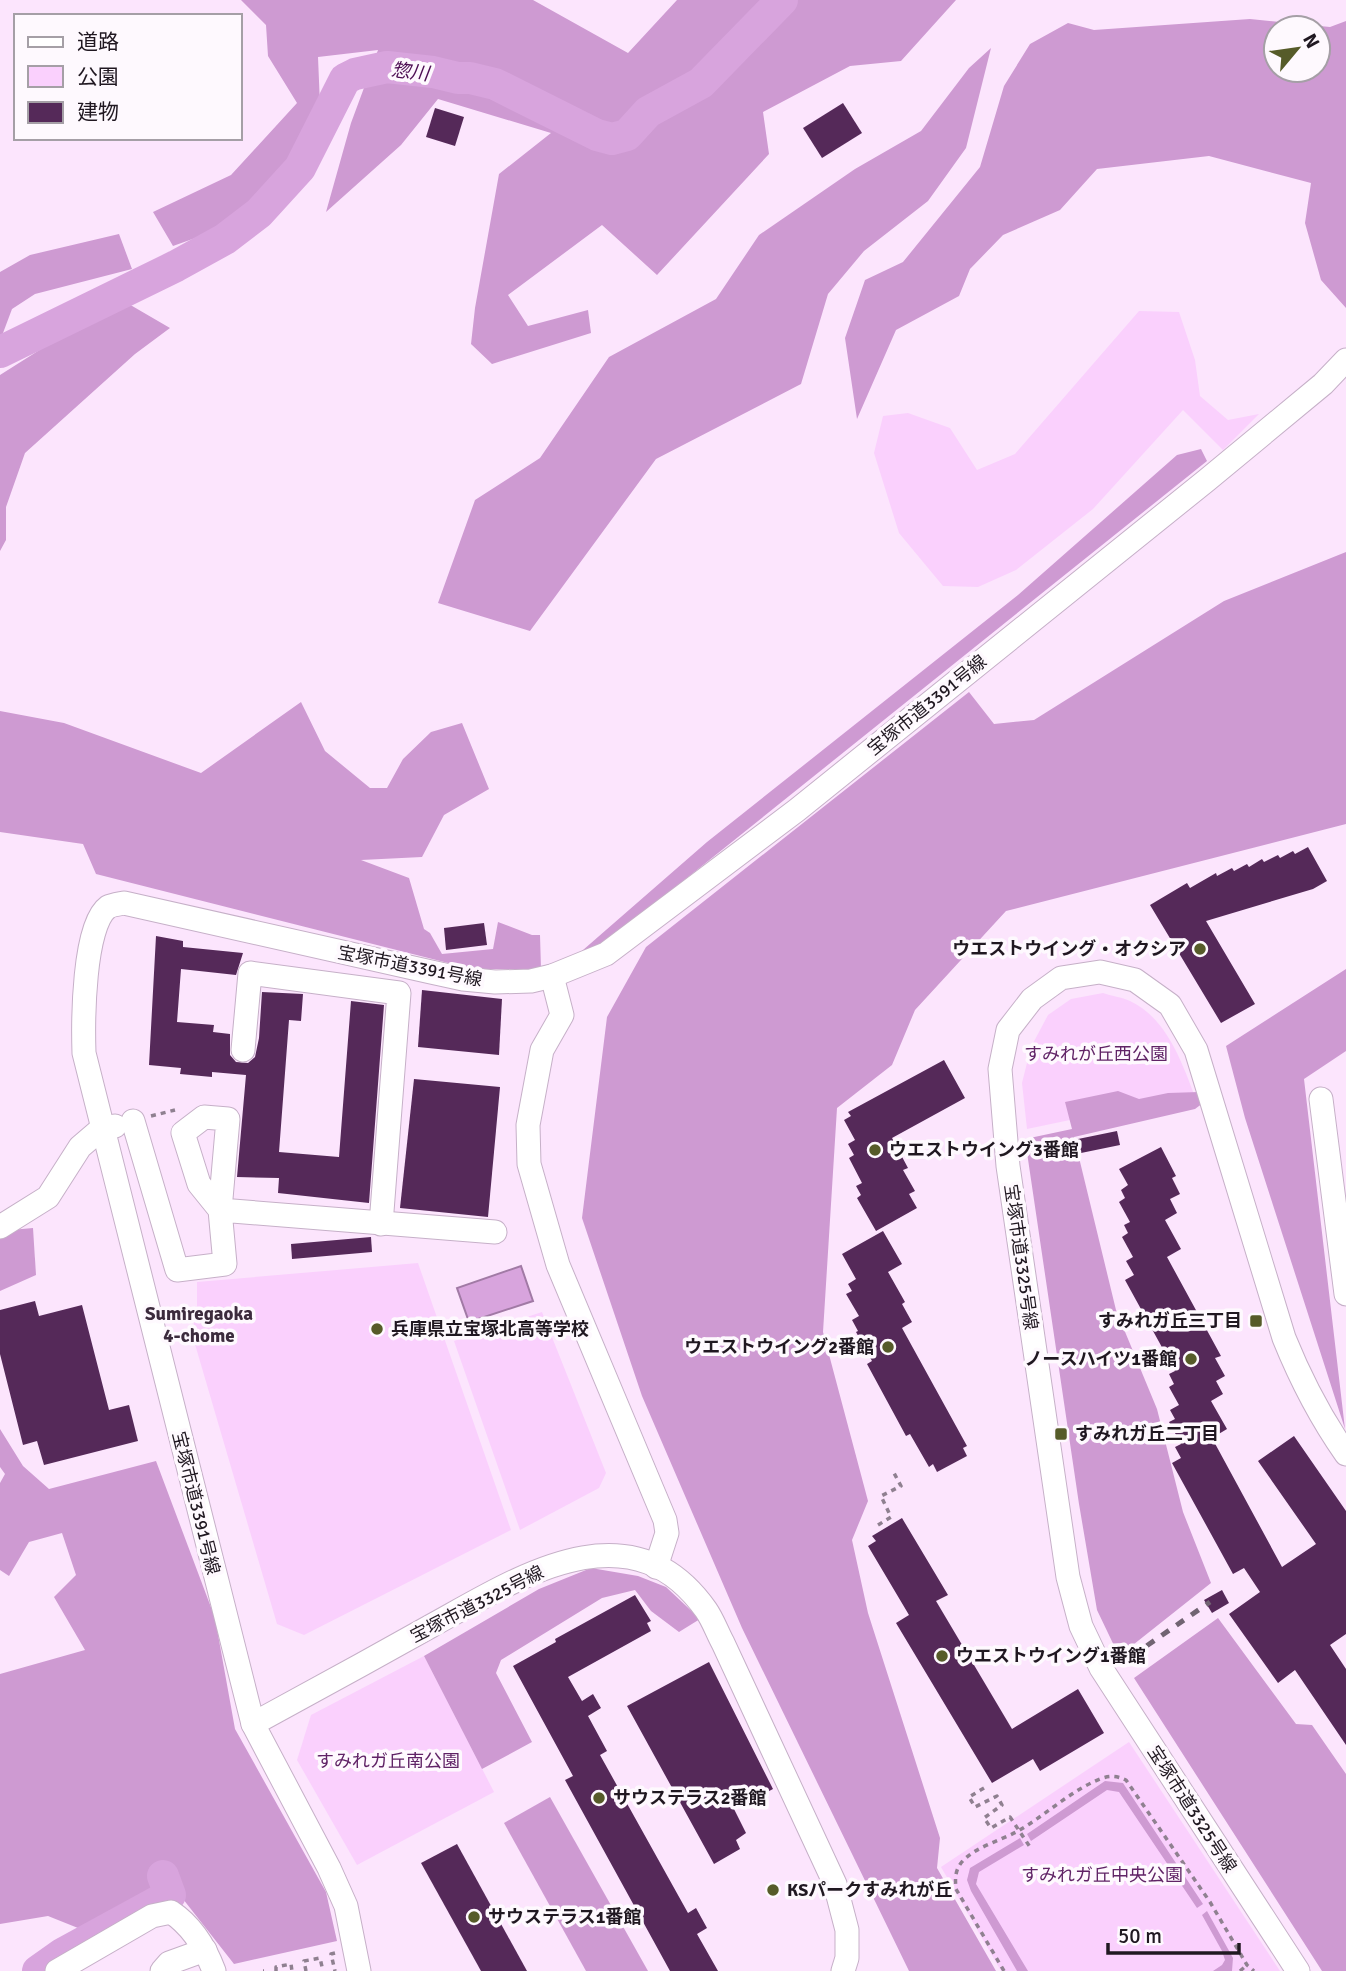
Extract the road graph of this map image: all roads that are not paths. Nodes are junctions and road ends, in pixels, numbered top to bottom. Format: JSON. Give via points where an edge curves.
{"nodes":[{"id":1,"x":1346,"y":360,"type":"edge"},
{"id":2,"x":552,"y":976,"type":"junction"},
{"id":3,"x":243,"y":1050,"type":"dead end"},
{"id":4,"x":1321,"y":1098,"type":"dead end"},
{"id":5,"x":102,"y":1129,"type":"junction"},
{"id":6,"x":382,"y":1224,"type":"junction"},
{"id":7,"x":0,"y":1227,"type":"edge"},
{"id":8,"x":495,"y":1232,"type":"dead end"},
{"id":9,"x":1346,"y":1294,"type":"edge"},
{"id":10,"x":1346,"y":1454,"type":"edge"},
{"id":11,"x":656,"y":1567,"type":"junction"},
{"id":12,"x":253,"y":1724,"type":"junction"},
{"id":13,"x":209,"y":1960,"type":"edge"},
{"id":14,"x":67,"y":1968,"type":"edge"},
{"id":15,"x":162,"y":1971,"type":"edge"},
{"id":16,"x":359,"y":1971,"type":"edge"},
{"id":17,"x":843,"y":1971,"type":"edge"},
{"id":18,"x":1298,"y":1971,"type":"edge"}],
"edges":[{"from":1,"to":2,"type":"street","name":"宝塚市道3391号線","via":[[1208,480],[797,810],[606,954]]},
{"from":2,"to":5,"type":"street","name":"宝塚市道3391号線","via":[[507,982],[463,979],[124,903],[109,907],[94,931],[83,1015],[84,1053]]},
{"from":2,"to":11,"type":"street","via":[[562,1015],[542,1050],[528,1125],[529,1164],[558,1265],[665,1520],[667,1533]]},
{"from":3,"to":6,"type":"street","via":[[250,973],[399,993]]},
{"from":4,"to":9,"type":"street"},
{"from":5,"to":6,"type":"street","via":[[137,1120],[177,1270],[225,1264],[220,1210]]},
{"from":5,"to":7,"type":"street","via":[[80,1147],[48,1197]]},
{"from":5,"to":12,"type":"street","name":"宝塚市道3391号線"},
{"from":6,"to":8,"type":"street"},
{"from":10,"to":18,"type":"street","name":"宝塚市道3325号線","via":[[1323,1421],[1284,1338],[1196,1050],[1170,1005],[1135,980],[1100,972],[1061,978],[1032,999],[1008,1030],[1000,1069],[1008,1166],[1068,1577],[1081,1626],[1101,1668]]},
{"from":11,"to":12,"type":"street","name":"宝塚市道3325号線","via":[[635,1559],[592,1555],[542,1569]]},
{"from":11,"to":17,"type":"street","name":"宝塚市道3325号線","via":[[674,1576],[705,1609],[835,1884],[847,1930]]},
{"from":12,"to":16,"type":"street","via":[[346,1906]]},
{"from":13,"to":14,"type":"street","via":[[183,1920],[170,1912],[152,1916]]},
{"from":13,"to":15,"type":"street","via":[[169,1963]]}]}
